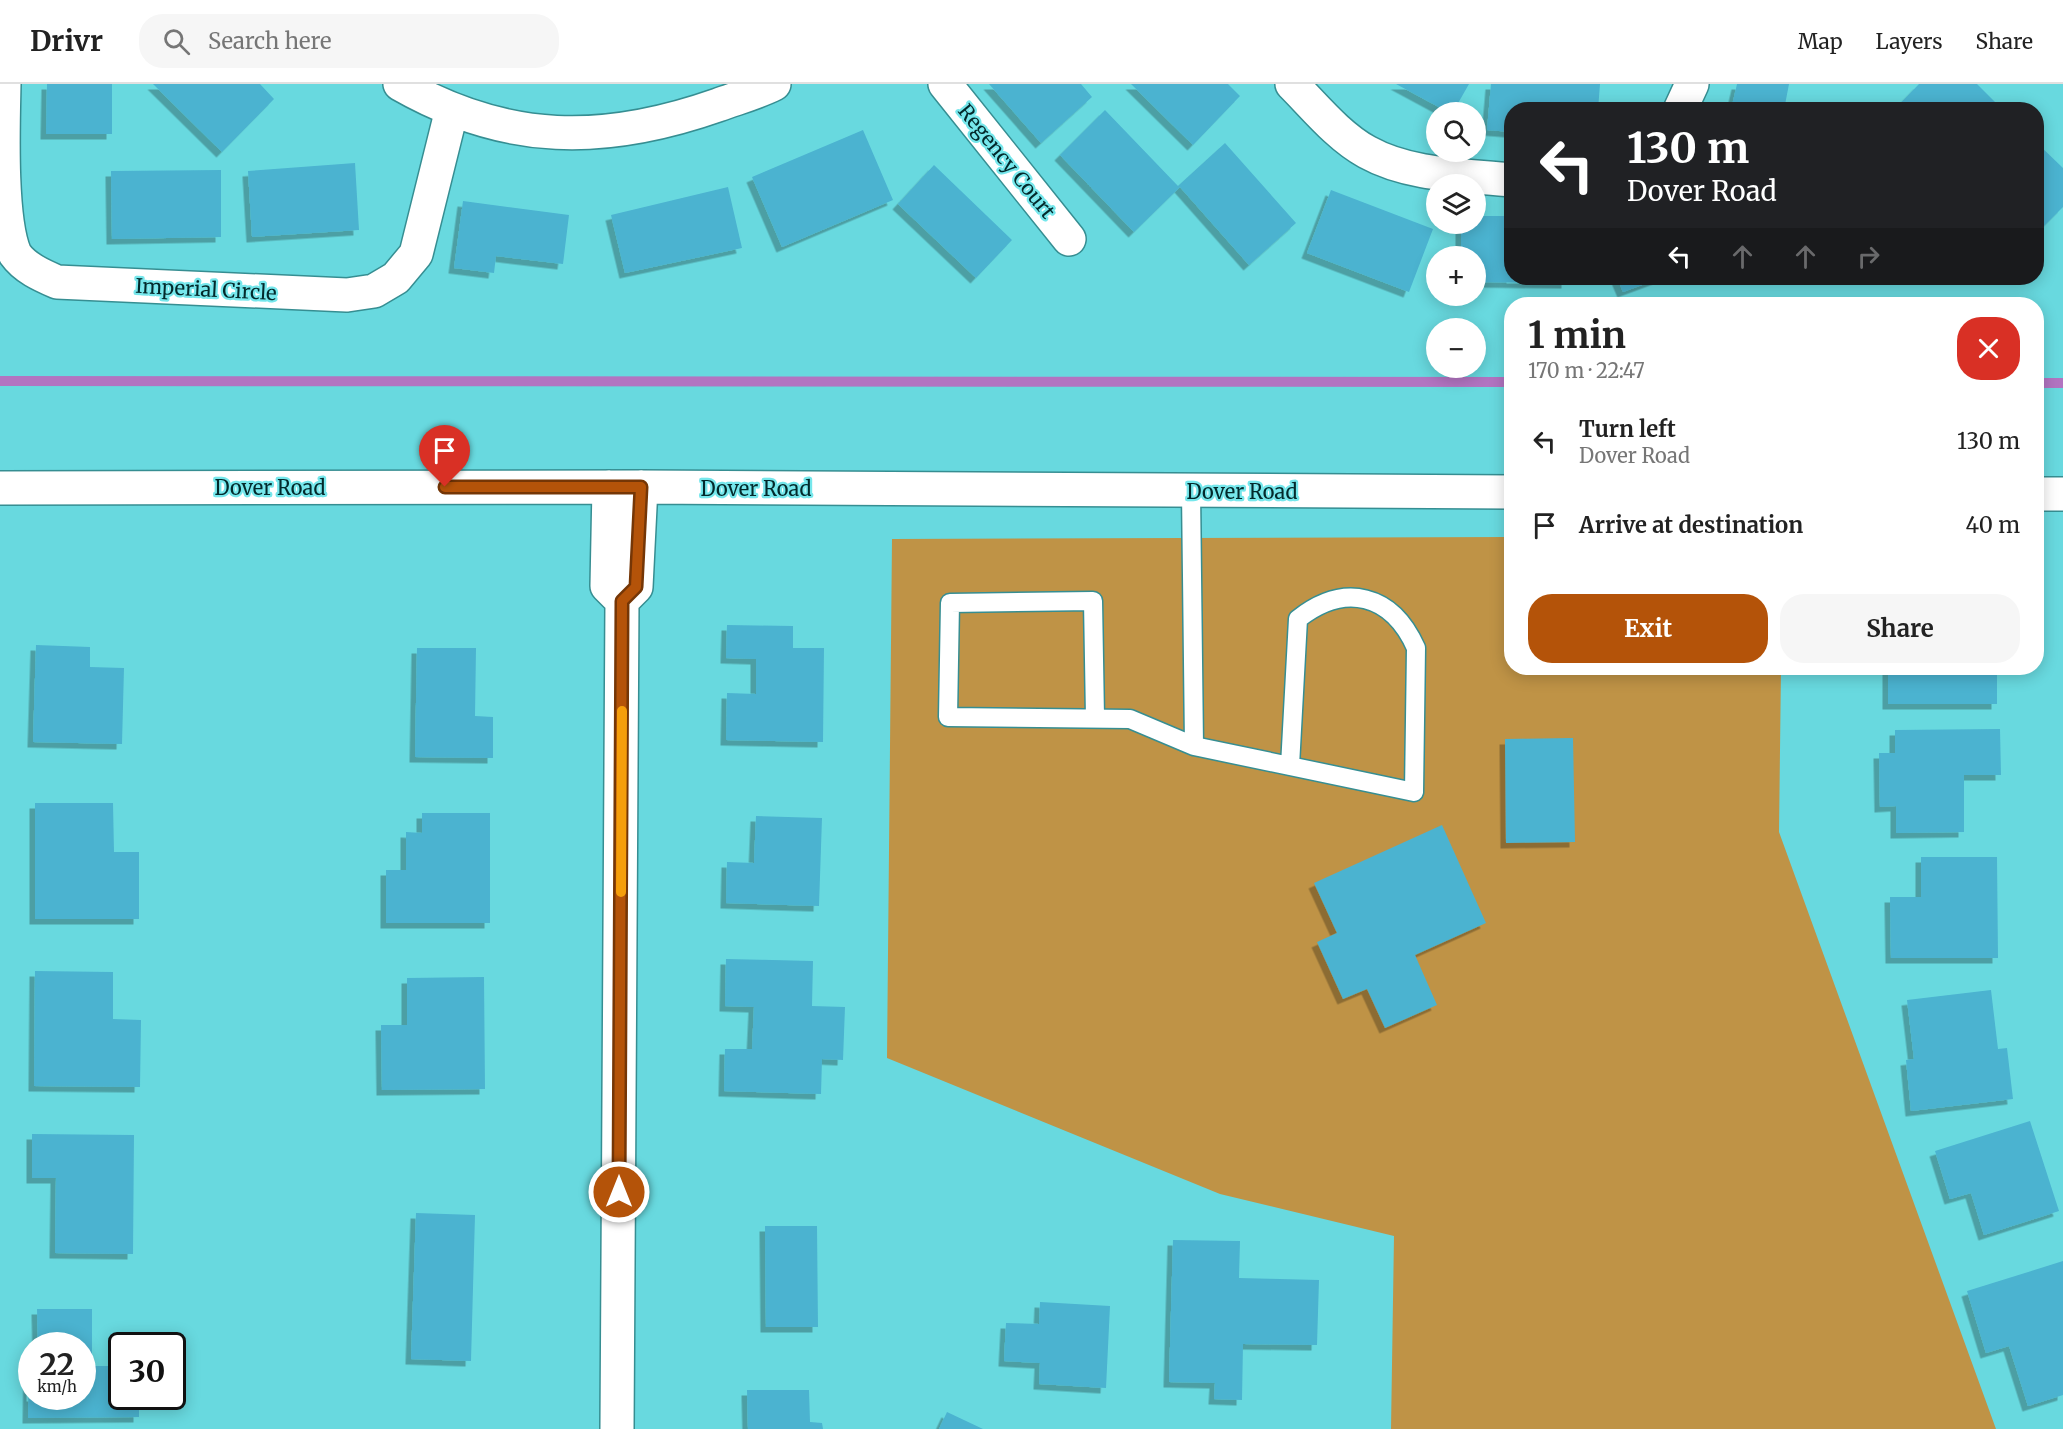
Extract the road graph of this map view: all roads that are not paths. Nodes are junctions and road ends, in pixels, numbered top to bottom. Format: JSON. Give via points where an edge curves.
{"nodes":[{"id":1,"x":4,"y":84,"type":"edge"},
{"id":2,"x":400,"y":84,"type":"edge"},
{"id":3,"x":774,"y":84,"type":"edge"},
{"id":4,"x":945,"y":84,"type":"edge"},
{"id":5,"x":1292,"y":84,"type":"edge"},
{"id":6,"x":1692,"y":84,"type":"edge"},
{"id":7,"x":1684,"y":102,"type":"edge"},
{"id":8,"x":452,"y":109,"type":"junction"},
{"id":9,"x":1504,"y":179,"type":"edge"},
{"id":10,"x":1069,"y":239,"type":"dead end"},
{"id":11,"x":625,"y":487,"type":"junction"},
{"id":12,"x":0,"y":488,"type":"edge"},
{"id":13,"x":1191,"y":491,"type":"junction"},
{"id":14,"x":1504,"y":492,"type":"edge"},
{"id":15,"x":2044,"y":494,"type":"edge"},
{"id":16,"x":2063,"y":494,"type":"edge"},
{"id":17,"x":1095,"y":718,"type":"junction"},
{"id":18,"x":1194,"y":746,"type":"junction"},
{"id":19,"x":1290,"y":766,"type":"junction"},
{"id":20,"x":617,"y":1429,"type":"edge"}],
"edges":[{"from":1,"to":8,"type":"street","name":"Imperial Circle","via":[[0,207],[3,232],[21,261],[57,282],[347,295],[374,291],[396,279],[416,254]]},
{"from":2,"to":8,"type":"street"},
{"from":3,"to":8,"type":"street","via":[[686,116],[631,129],[578,134],[526,130]]},
{"from":4,"to":10,"type":"street","name":"Regency Court"},
{"from":5,"to":9,"type":"street","via":[[1343,135],[1393,164]]},
{"from":6,"to":7,"type":"street"},
{"from":11,"to":12,"type":"street","name":"Dover Road"},
{"from":11,"to":13,"type":"street","name":"Dover Road"},
{"from":11,"to":20,"type":"street","via":[[636,587],[622,601]]},
{"from":13,"to":14,"type":"street","name":"Dover Road"},
{"from":13,"to":18,"type":"lane"},
{"from":15,"to":16,"type":"street"},
{"from":17,"to":17,"type":"lane","via":[[948,717],[950,603],[1093,601]]},
{"from":17,"to":18,"type":"lane","via":[[1130,719]]},
{"from":18,"to":19,"type":"lane"},
{"from":19,"to":19,"type":"lane","via":[[1414,792],[1416,648],[1408,629],[1375,602],[1355,597],[1334,598],[1314,606],[1298,619]]}]}
